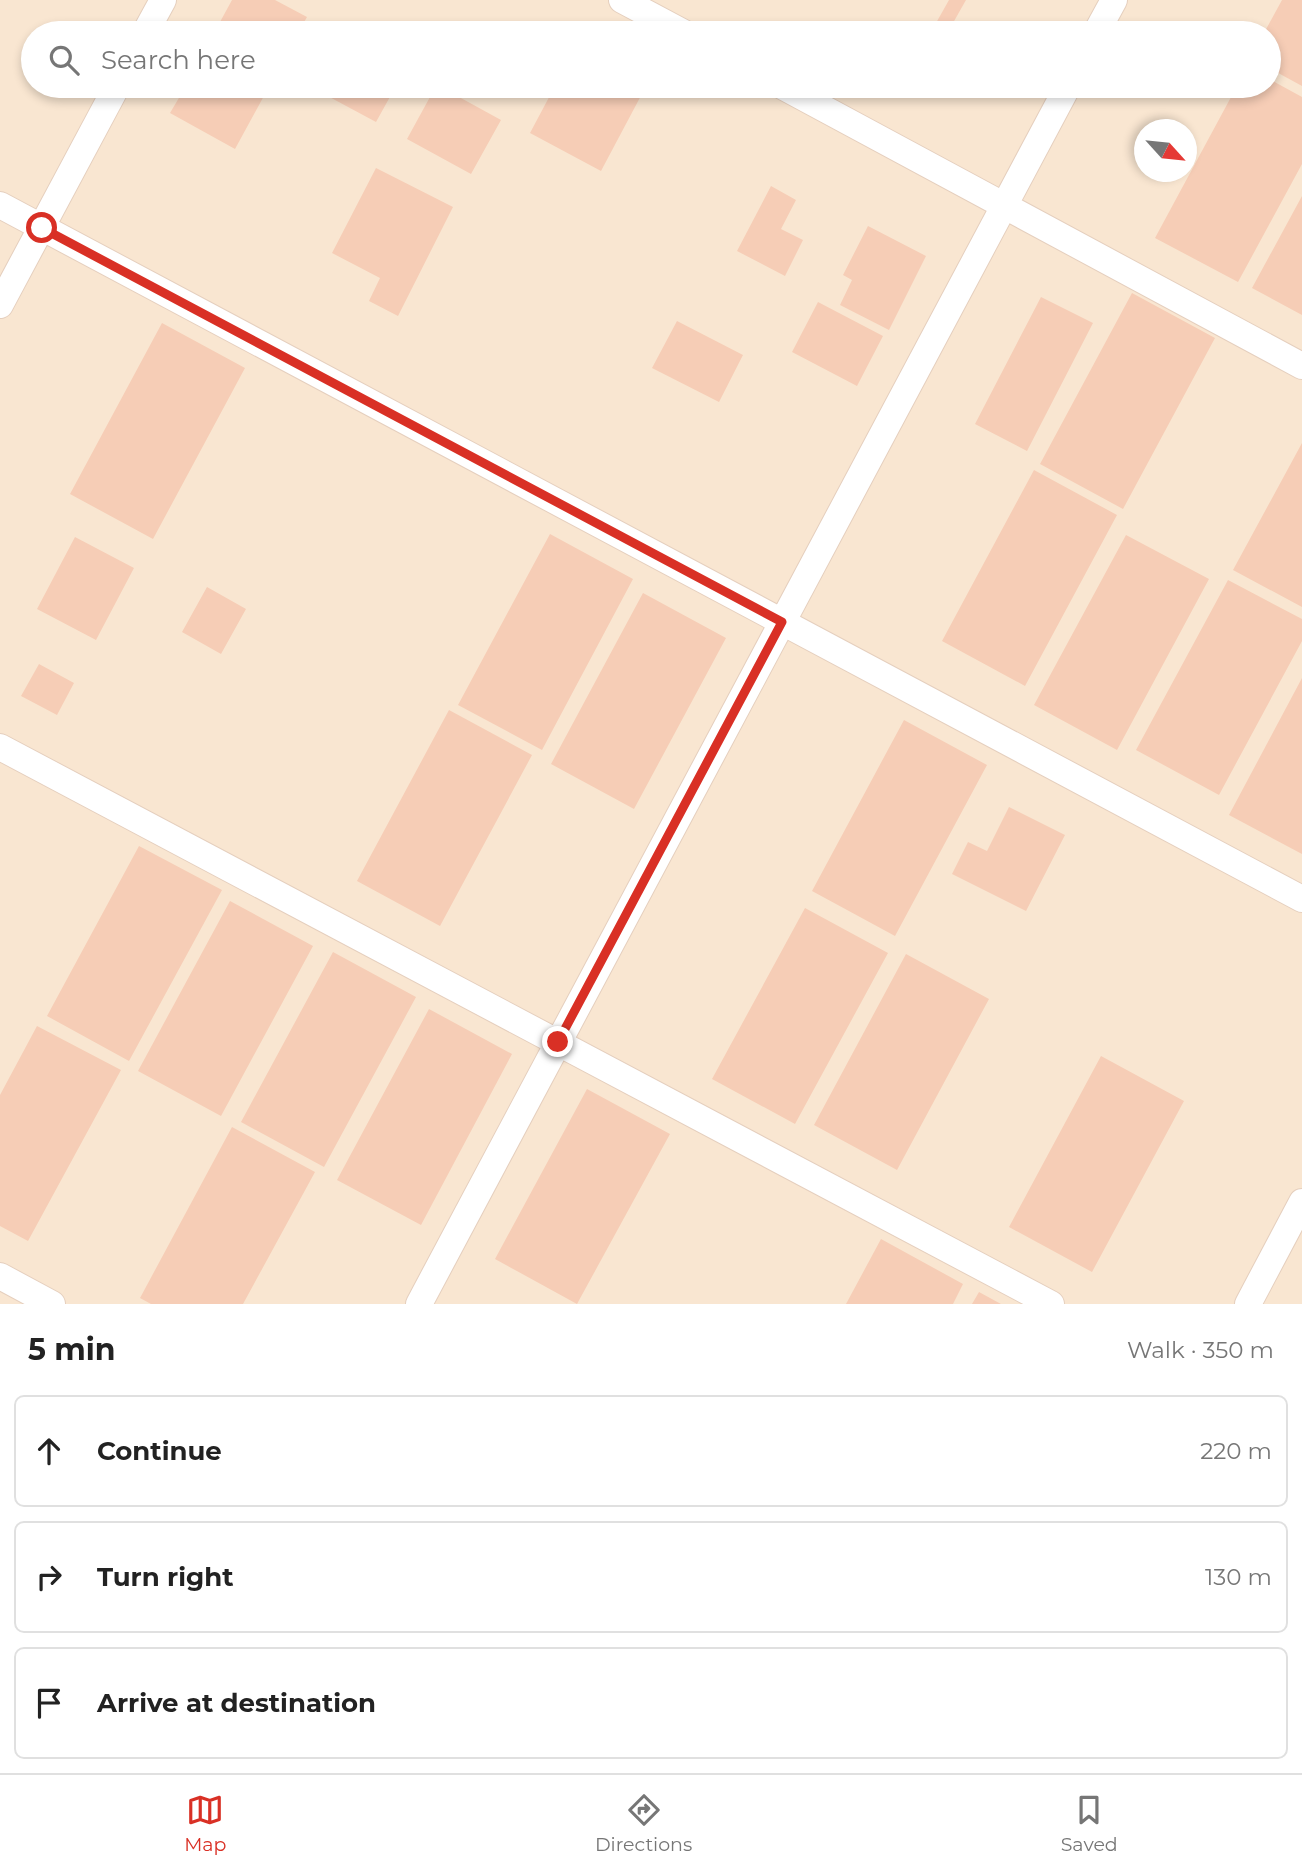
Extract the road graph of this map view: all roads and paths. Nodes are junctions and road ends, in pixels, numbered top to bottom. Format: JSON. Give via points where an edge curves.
{"nodes":[{"id":1,"x":163,"y":0,"type":"edge"},
{"id":2,"x":622,"y":0,"type":"edge"},
{"id":3,"x":1114,"y":0,"type":"edge"},
{"id":4,"x":152,"y":21,"type":"edge"},
{"id":5,"x":661,"y":21,"type":"edge"},
{"id":6,"x":1103,"y":21,"type":"edge"},
{"id":7,"x":111,"y":98,"type":"edge"},
{"id":8,"x":804,"y":98,"type":"edge"},
{"id":9,"x":1062,"y":98,"type":"edge"},
{"id":10,"x":0,"y":205,"type":"edge"},
{"id":11,"x":1004,"y":205,"type":"junction"},
{"id":12,"x":42,"y":228,"type":"junction"},
{"id":13,"x":0,"y":305,"type":"edge"},
{"id":14,"x":1302,"y":366,"type":"edge"},
{"id":15,"x":782,"y":622,"type":"junction"},
{"id":16,"x":0,"y":747,"type":"edge"},
{"id":17,"x":1302,"y":899,"type":"edge"},
{"id":18,"x":558,"y":1042,"type":"junction"},
{"id":19,"x":1302,"y":1202,"type":"edge"},
{"id":20,"x":0,"y":1276,"type":"edge"},
{"id":21,"x":52,"y":1304,"type":"edge"},
{"id":22,"x":419,"y":1304,"type":"edge"},
{"id":23,"x":1051,"y":1304,"type":"edge"},
{"id":24,"x":1248,"y":1304,"type":"edge"}],
"edges":[{"from":1,"to":4,"type":"street"},
{"from":2,"to":5,"type":"street"},
{"from":3,"to":6,"type":"street"},
{"from":7,"to":12,"type":"street"},
{"from":8,"to":11,"type":"street"},
{"from":9,"to":11,"type":"street"},
{"from":10,"to":12,"type":"street"},
{"from":11,"to":14,"type":"street"},
{"from":11,"to":15,"type":"street"},
{"from":12,"to":13,"type":"street"},
{"from":12,"to":15,"type":"street"},
{"from":15,"to":17,"type":"street"},
{"from":15,"to":18,"type":"street"},
{"from":16,"to":18,"type":"street"},
{"from":18,"to":22,"type":"street"},
{"from":18,"to":23,"type":"street"},
{"from":19,"to":24,"type":"street"},
{"from":20,"to":21,"type":"street"}]}
